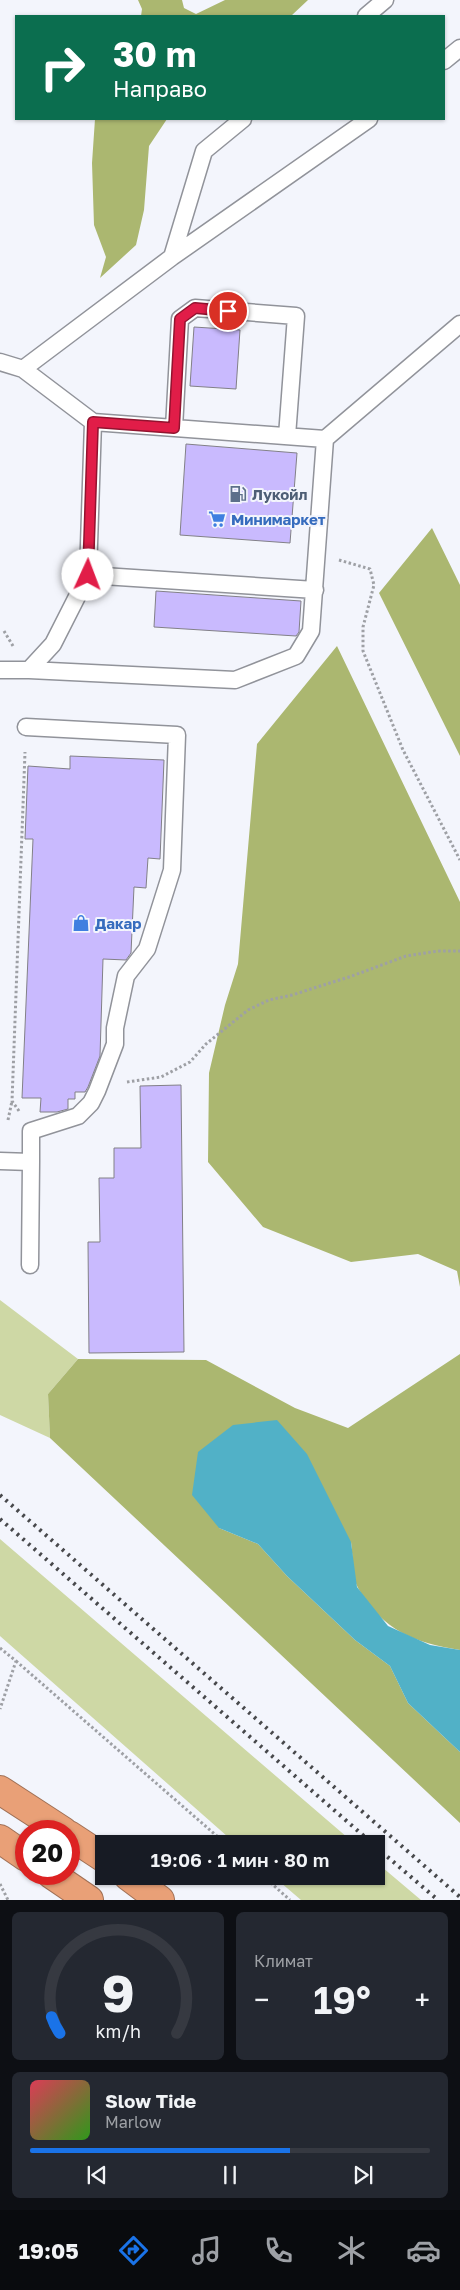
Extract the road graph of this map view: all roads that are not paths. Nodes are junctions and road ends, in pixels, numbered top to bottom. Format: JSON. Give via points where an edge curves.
{"nodes":[{"id":1,"x":385,"y":0,"type":"edge"},
{"id":2,"x":367,"y":15,"type":"edge"},
{"id":3,"x":460,"y":48,"type":"edge"},
{"id":4,"x":445,"y":60,"type":"edge"},
{"id":5,"x":242,"y":120,"type":"edge"},
{"id":6,"x":368,"y":120,"type":"edge"},
{"id":7,"x":172,"y":257,"type":"junction"},
{"id":8,"x":460,"y":324,"type":"edge"},
{"id":9,"x":0,"y":362,"type":"edge"},
{"id":10,"x":24,"y":369,"type":"junction"},
{"id":11,"x":93,"y":422,"type":"junction"},
{"id":12,"x":174,"y":428,"type":"junction"},
{"id":13,"x":287,"y":436,"type":"junction"},
{"id":14,"x":326,"y":438,"type":"junction"},
{"id":15,"x":88,"y":575,"type":"junction"},
{"id":16,"x":315,"y":590,"type":"junction"},
{"id":17,"x":0,"y":670,"type":"edge"},
{"id":18,"x":29,"y":670,"type":"junction"},
{"id":19,"x":26,"y":728,"type":"road end"},
{"id":20,"x":0,"y":1161,"type":"edge"},
{"id":21,"x":31,"y":1162,"type":"junction"},
{"id":22,"x":30,"y":1265,"type":"dead end"},
{"id":23,"x":0,"y":1790,"type":"edge"},
{"id":24,"x":45,"y":1820,"type":"edge"},
{"id":25,"x":0,"y":1839,"type":"edge"},
{"id":26,"x":80,"y":1842,"type":"edge"},
{"id":27,"x":15,"y":1849,"type":"edge"},
{"id":28,"x":95,"y":1852,"type":"edge"},
{"id":29,"x":67,"y":1885,"type":"edge"},
{"id":30,"x":140,"y":1885,"type":"edge"},
{"id":31,"x":85,"y":1897,"type":"edge"},
{"id":32,"x":160,"y":1900,"type":"edge"}],
"edges":[{"from":1,"to":2,"type":"lane"},
{"from":3,"to":4,"type":"lane"},
{"from":5,"to":7,"type":"lane","via":[[204,151]]},
{"from":6,"to":7,"type":"lane"},
{"from":7,"to":10,"type":"lane"},
{"from":8,"to":14,"type":"lane"},
{"from":9,"to":10,"type":"lane"},
{"from":10,"to":11,"type":"lane"},
{"from":11,"to":12,"type":"lane"},
{"from":11,"to":15,"type":"lane"},
{"from":12,"to":13,"type":"lane"},
{"from":12,"to":13,"type":"lane","via":[[180,319],[195,308],[296,316]]},
{"from":13,"to":14,"type":"lane"},
{"from":14,"to":16,"type":"lane"},
{"from":15,"to":16,"type":"lane"},
{"from":15,"to":18,"type":"lane","via":[[53,644]]},
{"from":16,"to":18,"type":"lane","via":[[311,632],[296,656],[235,680]]},
{"from":17,"to":18,"type":"lane"},
{"from":19,"to":21,"type":"lane","via":[[177,735],[172,870],[147,949],[126,976],[115,1028],[116,1044],[91,1103],[78,1116],[31,1131]]},
{"from":20,"to":21,"type":"lane"},
{"from":21,"to":22,"type":"lane"},
{"from":23,"to":24,"type":"highway"},
{"from":25,"to":27,"type":"highway"},
{"from":26,"to":28,"type":"highway"},
{"from":29,"to":31,"type":"highway"},
{"from":30,"to":32,"type":"highway"}]}
